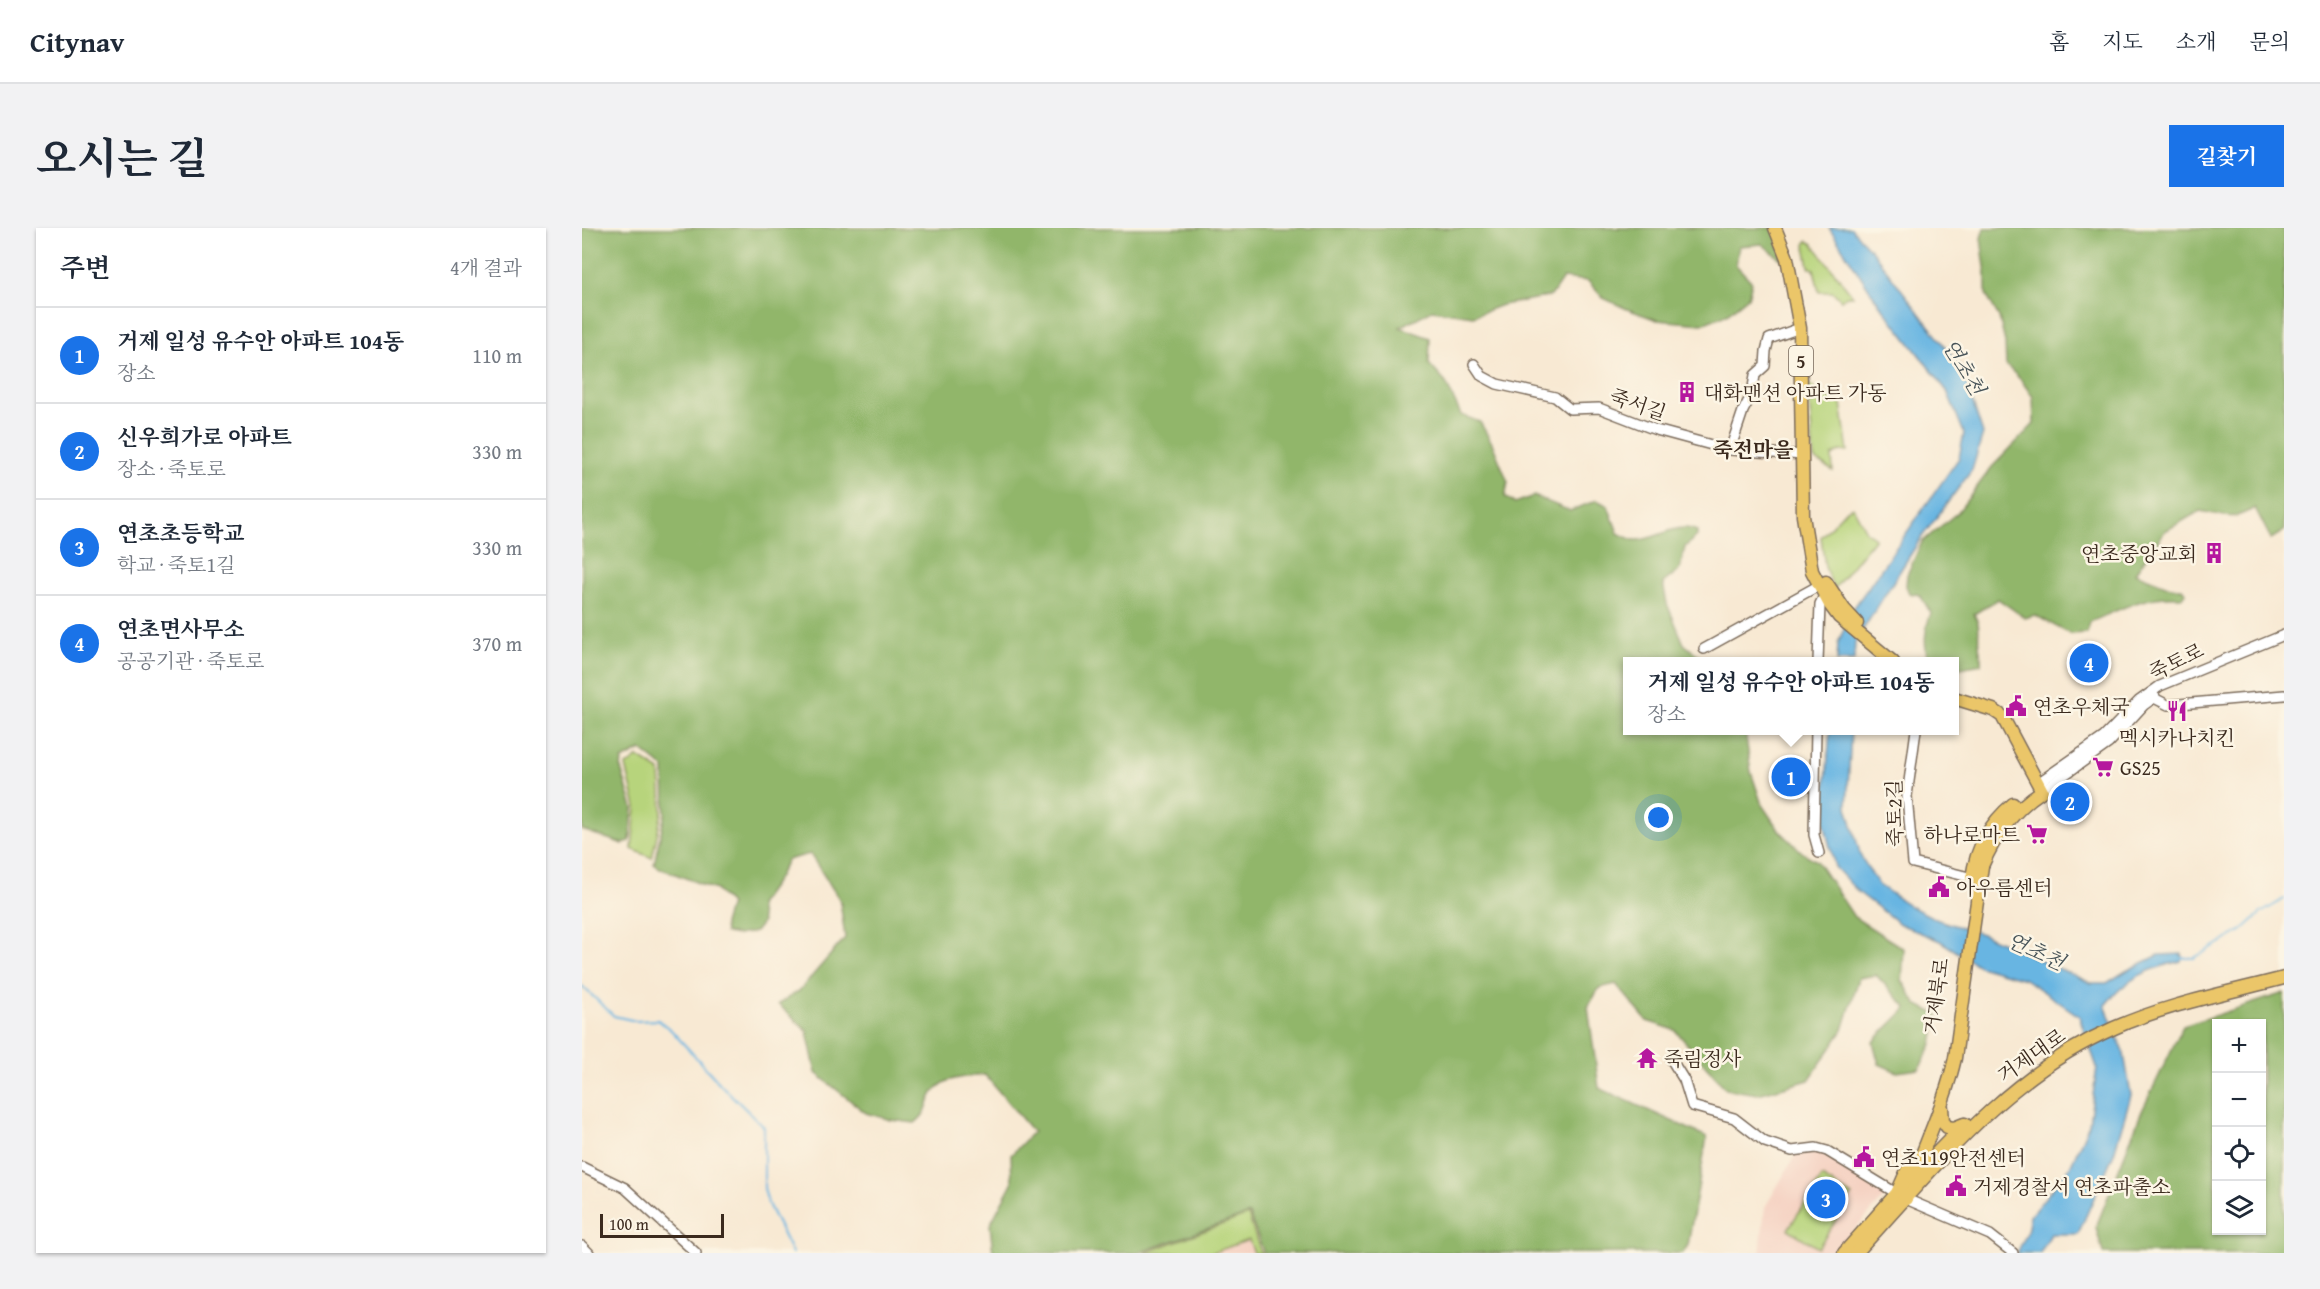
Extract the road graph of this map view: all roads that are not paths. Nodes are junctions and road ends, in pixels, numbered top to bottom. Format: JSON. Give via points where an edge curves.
{"nodes":[{"id":1,"x":1775,"y":228,"type":"edge"},
{"id":2,"x":1800,"y":328,"type":"junction"},
{"id":3,"x":1473,"y":364,"type":"dead end"},
{"id":4,"x":1730,"y":450,"type":"junction"},
{"id":5,"x":1803,"y":455,"type":"junction"},
{"id":6,"x":1825,"y":589,"type":"junction"},
{"id":7,"x":2284,"y":635,"type":"edge"},
{"id":8,"x":1870,"y":638,"type":"junction"},
{"id":9,"x":2284,"y":640,"type":"edge"},
{"id":10,"x":1702,"y":647,"type":"dead end"},
{"id":11,"x":1818,"y":657,"type":"edge"},
{"id":12,"x":1888,"y":657,"type":"edge"},
{"id":13,"x":1893,"y":657,"type":"edge"},
{"id":14,"x":2284,"y":695,"type":"edge"},
{"id":15,"x":2151,"y":697,"type":"junction"},
{"id":16,"x":1959,"y":700,"type":"edge"},
{"id":17,"x":1959,"y":705,"type":"edge"},
{"id":18,"x":1816,"y":735,"type":"edge"},
{"id":19,"x":1915,"y":735,"type":"edge"},
{"id":20,"x":2037,"y":789,"type":"junction"},
{"id":21,"x":1819,"y":853,"type":"dead end"},
{"id":22,"x":1976,"y":878,"type":"junction"},
{"id":23,"x":2284,"y":969,"type":"edge"},
{"id":24,"x":1963,"y":972,"type":"junction"},
{"id":25,"x":2284,"y":978,"type":"edge"},
{"id":26,"x":2124,"y":1019,"type":"junction"},
{"id":27,"x":2073,"y":1044,"type":"junction"},
{"id":28,"x":1671,"y":1059,"type":"dead end"},
{"id":29,"x":1942,"y":1102,"type":"junction"},
{"id":30,"x":1968,"y":1121,"type":"junction"},
{"id":31,"x":582,"y":1168,"type":"edge"},
{"id":32,"x":1913,"y":1177,"type":"junction"},
{"id":33,"x":1901,"y":1196,"type":"junction"},
{"id":34,"x":582,"y":1246,"type":"edge"},
{"id":35,"x":589,"y":1253,"type":"edge"},
{"id":36,"x":696,"y":1253,"type":"edge"},
{"id":37,"x":1844,"y":1253,"type":"edge"},
{"id":38,"x":1856,"y":1253,"type":"edge"},
{"id":39,"x":2013,"y":1253,"type":"edge"}],
"edges":[{"from":1,"to":2,"type":"main road","number":"5","via":[[1787,258]]},
{"from":2,"to":4,"type":"street","via":[[1770,339],[1765,366],[1755,375],[1752,394]]},
{"from":2,"to":5,"type":"main road","number":"5"},
{"from":3,"to":4,"type":"street","name":"죽서길","via":[[1482,376],[1497,384],[1555,397],[1570,409],[1599,408],[1656,430]]},
{"from":4,"to":5,"type":"street","name":"죽서길"},
{"from":5,"to":6,"type":"main road","number":"5","via":[[1804,524],[1810,564]]},
{"from":6,"to":8,"type":"main road"},
{"from":6,"to":10,"type":"street"},
{"from":6,"to":11,"type":"street","via":[[1820,604]]},
{"from":7,"to":15,"type":"street","name":"죽토로","via":[[2182,675],[2160,686]]},
{"from":8,"to":12,"type":"main road"},
{"from":8,"to":13,"type":"main road"},
{"from":9,"to":15,"type":"street","name":"죽토로"},
{"from":14,"to":15,"type":"street","via":[[2168,705]]},
{"from":15,"to":20,"type":"street","name":"죽토로","via":[[2139,701],[2104,737]]},
{"from":16,"to":20,"type":"main road","via":[[2002,716]]},
{"from":17,"to":20,"type":"main road","via":[[1991,716],[1999,723]]},
{"from":18,"to":21,"type":"street","via":[[1814,835]]},
{"from":19,"to":22,"type":"street","name":"죽토2길","via":[[1908,796],[1913,863]]},
{"from":20,"to":22,"type":"main road","name":"거제북로","via":[[2008,808],[1982,843],[1975,857]]},
{"from":22,"to":24,"type":"main road","name":"거제북로"},
{"from":23,"to":26,"type":"main road","name":"거제대로","via":[[2147,1006]]},
{"from":24,"to":29,"type":"main road","name":"거제북로","via":[[1955,1058]]},
{"from":24,"to":33,"type":"main road","name":"거제북로","via":[[1939,1089]]},
{"from":25,"to":26,"type":"main road","name":"거제대로"},
{"from":26,"to":27,"type":"main road","name":"거제대로"},
{"from":27,"to":30,"type":"main road","name":"거제대로","via":[[2021,1074]]},
{"from":27,"to":33,"type":"main road","name":"거제대로","via":[[2003,1098]]},
{"from":28,"to":33,"type":"street","via":[[1684,1080],[1692,1106],[1734,1118],[1765,1142],[1792,1151],[1827,1151]]},
{"from":29,"to":30,"type":"main road","via":[[1944,1125],[1954,1128]]},
{"from":29,"to":32,"type":"main road","name":"거제북로"},
{"from":30,"to":32,"type":"main road","name":"거제대로"},
{"from":31,"to":36,"type":"street","via":[[625,1188]]},
{"from":32,"to":33,"type":"main road","name":"거제북로"},
{"from":33,"to":37,"type":"main road","name":"거제북로"},
{"from":33,"to":38,"type":"main road","name":"거제대로"},
{"from":33,"to":39,"type":"street","via":[[1998,1240]]},
{"from":34,"to":35,"type":"street"}]}
